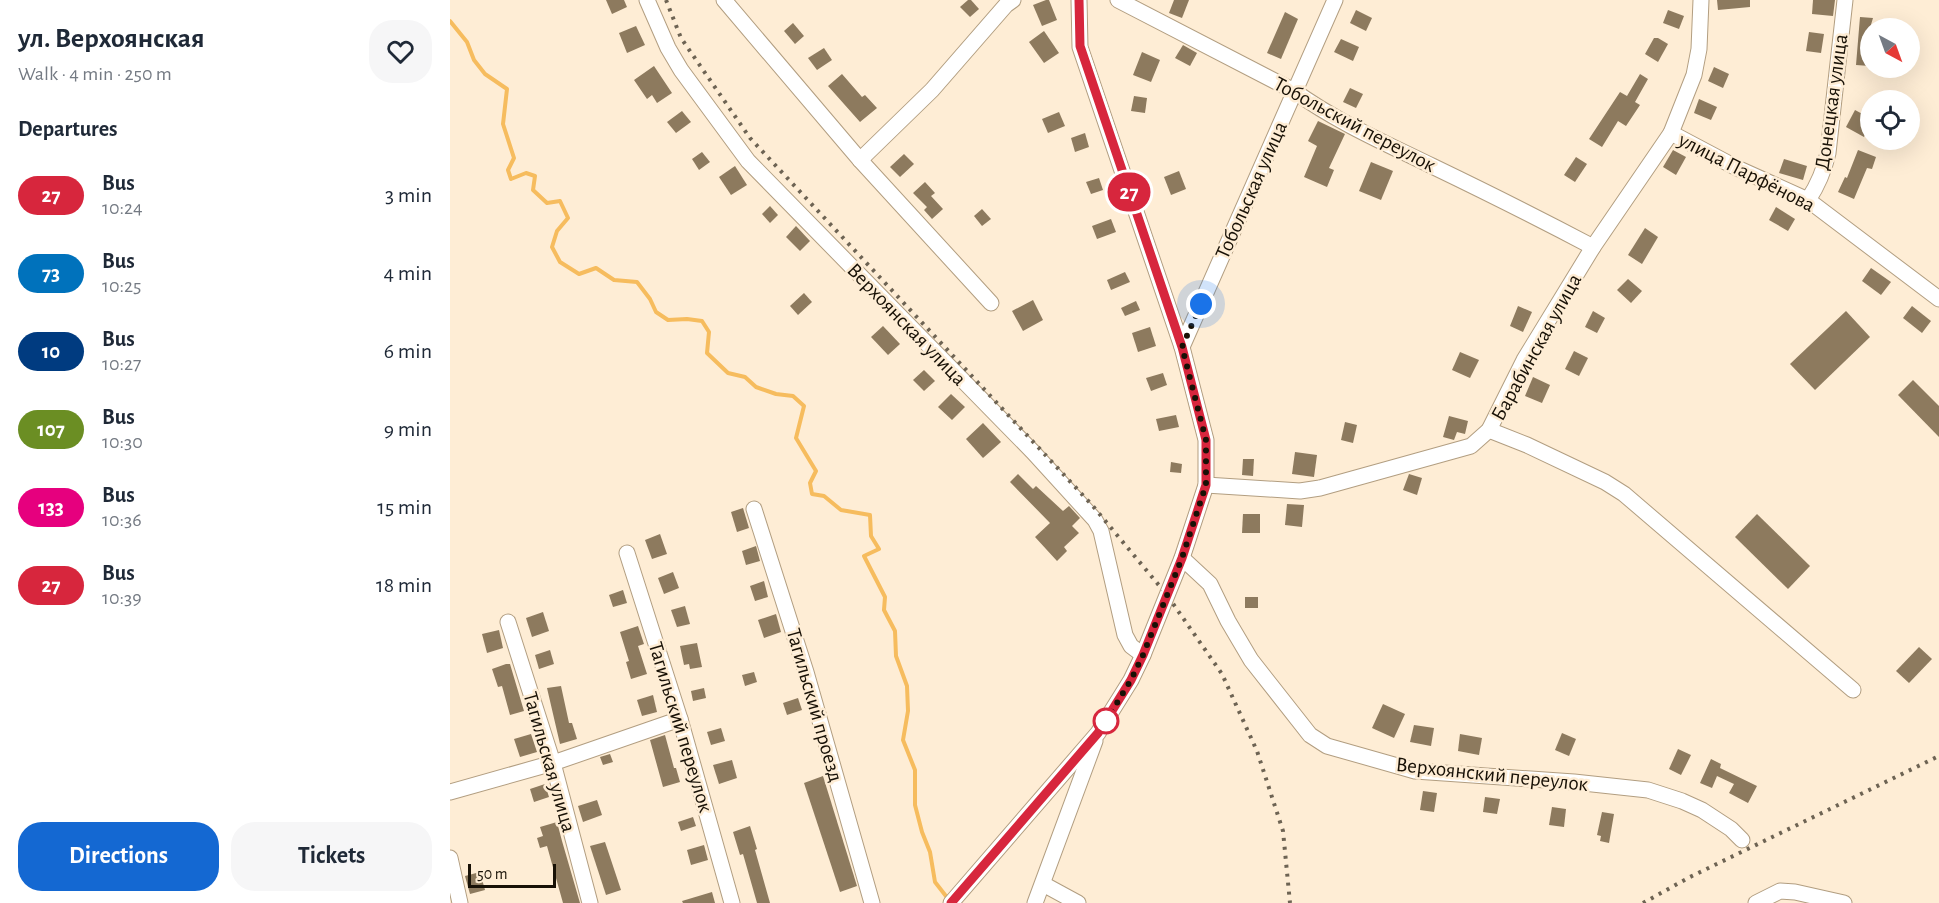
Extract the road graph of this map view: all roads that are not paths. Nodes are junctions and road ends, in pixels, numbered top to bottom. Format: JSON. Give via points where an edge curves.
{"nodes":[{"id":1,"x":647,"y":0,"type":"edge"},
{"id":2,"x":724,"y":0,"type":"edge"},
{"id":3,"x":1079,"y":0,"type":"edge"},
{"id":4,"x":1118,"y":0,"type":"edge"},
{"id":5,"x":1335,"y":0,"type":"edge"},
{"id":6,"x":1701,"y":0,"type":"edge"},
{"id":7,"x":1845,"y":0,"type":"edge"},
{"id":8,"x":1006,"y":2,"type":"edge"},
{"id":9,"x":1294,"y":92,"type":"junction"},
{"id":10,"x":1671,"y":133,"type":"junction"},
{"id":11,"x":860,"y":160,"type":"junction"},
{"id":12,"x":1808,"y":200,"type":"junction"},
{"id":13,"x":1593,"y":247,"type":"junction"},
{"id":14,"x":1939,"y":299,"type":"edge"},
{"id":15,"x":991,"y":303,"type":"dead end"},
{"id":16,"x":1182,"y":347,"type":"junction"},
{"id":17,"x":1489,"y":430,"type":"junction"},
{"id":18,"x":1206,"y":485,"type":"junction"},
{"id":19,"x":754,"y":508,"type":"dead end"},
{"id":20,"x":627,"y":552,"type":"dead end"},
{"id":21,"x":1182,"y":558,"type":"junction"},
{"id":22,"x":508,"y":622,"type":"dead end"},
{"id":23,"x":1143,"y":655,"type":"junction"},
{"id":24,"x":1853,"y":690,"type":"dead end"},
{"id":25,"x":680,"y":719,"type":"junction"},
{"id":26,"x":1098,"y":733,"type":"junction"},
{"id":27,"x":553,"y":763,"type":"junction"},
{"id":28,"x":450,"y":792,"type":"edge"},
{"id":29,"x":1742,"y":840,"type":"dead end"},
{"id":30,"x":450,"y":858,"type":"edge"},
{"id":31,"x":1043,"y":884,"type":"junction"},
{"id":32,"x":460,"y":903,"type":"edge"},
{"id":33,"x":590,"y":903,"type":"edge"},
{"id":34,"x":732,"y":903,"type":"edge"},
{"id":35,"x":872,"y":903,"type":"edge"},
{"id":36,"x":951,"y":903,"type":"edge"},
{"id":37,"x":1035,"y":903,"type":"edge"},
{"id":38,"x":1078,"y":903,"type":"edge"},
{"id":39,"x":1756,"y":903,"type":"edge"},
{"id":40,"x":1844,"y":903,"type":"edge"}],
"edges":[{"from":1,"to":23,"type":"street","name":"Верхоянская улица","via":[[681,70],[748,161],[1034,452],[1095,520],[1101,531],[1125,635]]},
{"from":2,"to":11,"type":"street"},
{"from":3,"to":16,"type":"street","via":[[1080,46]]},
{"from":4,"to":9,"type":"street","name":"Тобольский переулок"},
{"from":5,"to":9,"type":"street","name":"Тобольская улица"},
{"from":6,"to":10,"type":"street","name":"Барабинская улица","via":[[1694,75]]},
{"from":7,"to":12,"type":"street","name":"Донецкая улица","via":[[1828,153],[1817,187]]},
{"from":8,"to":11,"type":"street","via":[[932,90]]},
{"from":9,"to":13,"type":"street","name":"Тобольский переулок","via":[[1360,131]]},
{"from":9,"to":16,"type":"street","name":"Тобольская улица"},
{"from":10,"to":12,"type":"street","name":"улица Парфёнова"},
{"from":10,"to":13,"type":"street","name":"Барабинская улица"},
{"from":11,"to":15,"type":"street"},
{"from":12,"to":14,"type":"street","name":"улица Парфёнова"},
{"from":13,"to":17,"type":"street","name":"Барабинская улица","via":[[1524,360]]},
{"from":16,"to":18,"type":"street","via":[[1206,440]]},
{"from":17,"to":18,"type":"street","name":"Барабинская улица","via":[[1471,446],[1320,488]]},
{"from":17,"to":24,"type":"street","via":[[1624,494]]},
{"from":18,"to":21,"type":"street"},
{"from":19,"to":35,"type":"street","name":"Тагильский проезд"},
{"from":20,"to":25,"type":"street","name":"Тагильский переулок"},
{"from":21,"to":23,"type":"street"},
{"from":21,"to":29,"type":"street","name":"Верхоянский переулок","via":[[1210,584],[1251,660],[1310,735],[1327,746],[1415,771],[1648,790],[1702,810]]},
{"from":22,"to":27,"type":"street","name":"Тагильская улица"},
{"from":23,"to":26,"type":"street"},
{"from":25,"to":27,"type":"street"},
{"from":25,"to":34,"type":"street","name":"Тагильский переулок"},
{"from":26,"to":31,"type":"street"},
{"from":26,"to":36,"type":"street"},
{"from":27,"to":28,"type":"street"},
{"from":27,"to":33,"type":"street","name":"Тагильская улица"},
{"from":30,"to":32,"type":"street"},
{"from":31,"to":37,"type":"street"},
{"from":31,"to":38,"type":"street"},
{"from":39,"to":40,"type":"street","via":[[1780,891]]}]}
